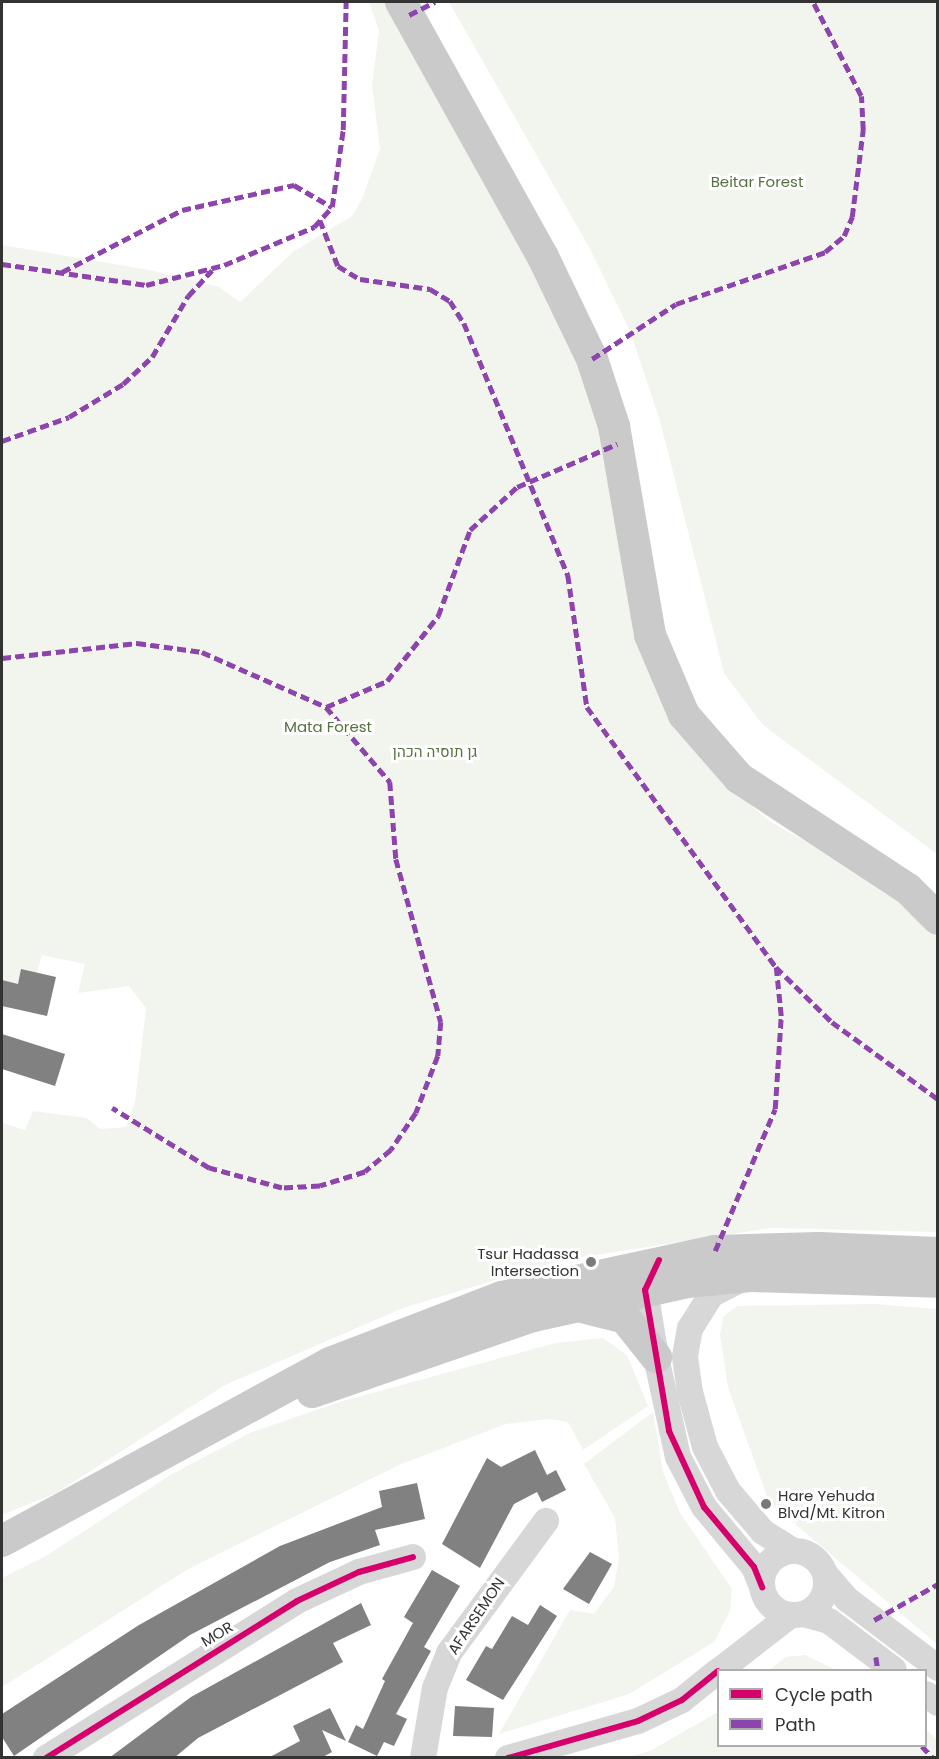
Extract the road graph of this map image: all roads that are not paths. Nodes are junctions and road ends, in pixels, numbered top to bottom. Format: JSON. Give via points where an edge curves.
{"nodes":[{"id":1,"x":401,"y":2,"type":"edge"},
{"id":2,"x":938,"y":919,"type":"edge"},
{"id":3,"x":938,"y":1253,"type":"edge"},
{"id":4,"x":659,"y":1260,"type":"junction"},
{"id":5,"x":751,"y":1276,"type":"junction"},
{"id":6,"x":938,"y":1282,"type":"edge"},
{"id":7,"x":645,"y":1290,"type":"junction"},
{"id":8,"x":566,"y":1307,"type":"junction"},
{"id":9,"x":656,"y":1357,"type":"junction"},
{"id":10,"x":546,"y":1521,"type":"dead end"},
{"id":11,"x":2,"y":1541,"type":"edge"},
{"id":12,"x":2,"y":1550,"type":"edge"},
{"id":13,"x":792,"y":1550,"type":"junction"},
{"id":14,"x":413,"y":1557,"type":"dead end"},
{"id":15,"x":826,"y":1575,"type":"junction"},
{"id":16,"x":764,"y":1593,"type":"junction"},
{"id":17,"x":797,"y":1615,"type":"junction"},
{"id":18,"x":746,"y":1648,"type":"junction"},
{"id":19,"x":938,"y":1668,"type":"edge"},
{"id":20,"x":721,"y":1669,"type":"edge"},
{"id":21,"x":891,"y":1669,"type":"edge"},
{"id":22,"x":717,"y":1673,"type":"edge"},
{"id":23,"x":46,"y":1758,"type":"edge"},
{"id":24,"x":423,"y":1758,"type":"edge"},
{"id":25,"x":508,"y":1758,"type":"edge"}],
"edges":[{"from":1,"to":2,"type":"main road","via":[[543,257],[592,359],[614,426],[650,635],[684,715],[738,778],[908,890]]},
{"from":3,"to":4,"type":"main road","via":[[819,1248]]},
{"from":4,"to":7,"type":"street"},
{"from":4,"to":11,"type":"main road","via":[[536,1287],[380,1340],[217,1420]]},
{"from":5,"to":6,"type":"main road"},
{"from":5,"to":7,"type":"main road"},
{"from":5,"to":13,"type":"street","via":[[722,1287],[702,1305],[686,1344],[687,1370],[705,1447],[728,1491],[763,1532]]},
{"from":7,"to":8,"type":"main road"},
{"from":7,"to":9,"type":"street"},
{"from":8,"to":9,"type":"main road","via":[[598,1308],[625,1318]]},
{"from":8,"to":12,"type":"main road","via":[[426,1350],[258,1414]]},
{"from":9,"to":16,"type":"street","via":[[669,1431],[688,1480],[704,1507],[754,1567]]},
{"from":10,"to":24,"type":"street","name":"AFARSEMON","via":[[449,1653],[428,1716]]},
{"from":13,"to":15,"type":"street","via":[[813,1557]]},
{"from":13,"to":16,"type":"street","via":[[766,1566]]},
{"from":14,"to":23,"type":"street","name":"MOR","via":[[359,1572],[297,1601]]},
{"from":15,"to":17,"type":"street","via":[[824,1597]]},
{"from":15,"to":19,"type":"street","via":[[848,1600]]},
{"from":16,"to":17,"type":"street"},
{"from":16,"to":18,"type":"street","via":[[757,1632]]},
{"from":17,"to":18,"type":"street"},
{"from":17,"to":21,"type":"street","via":[[829,1621]]},
{"from":18,"to":20,"type":"street"},
{"from":22,"to":25,"type":"street","via":[[682,1700],[638,1721]]}]}
